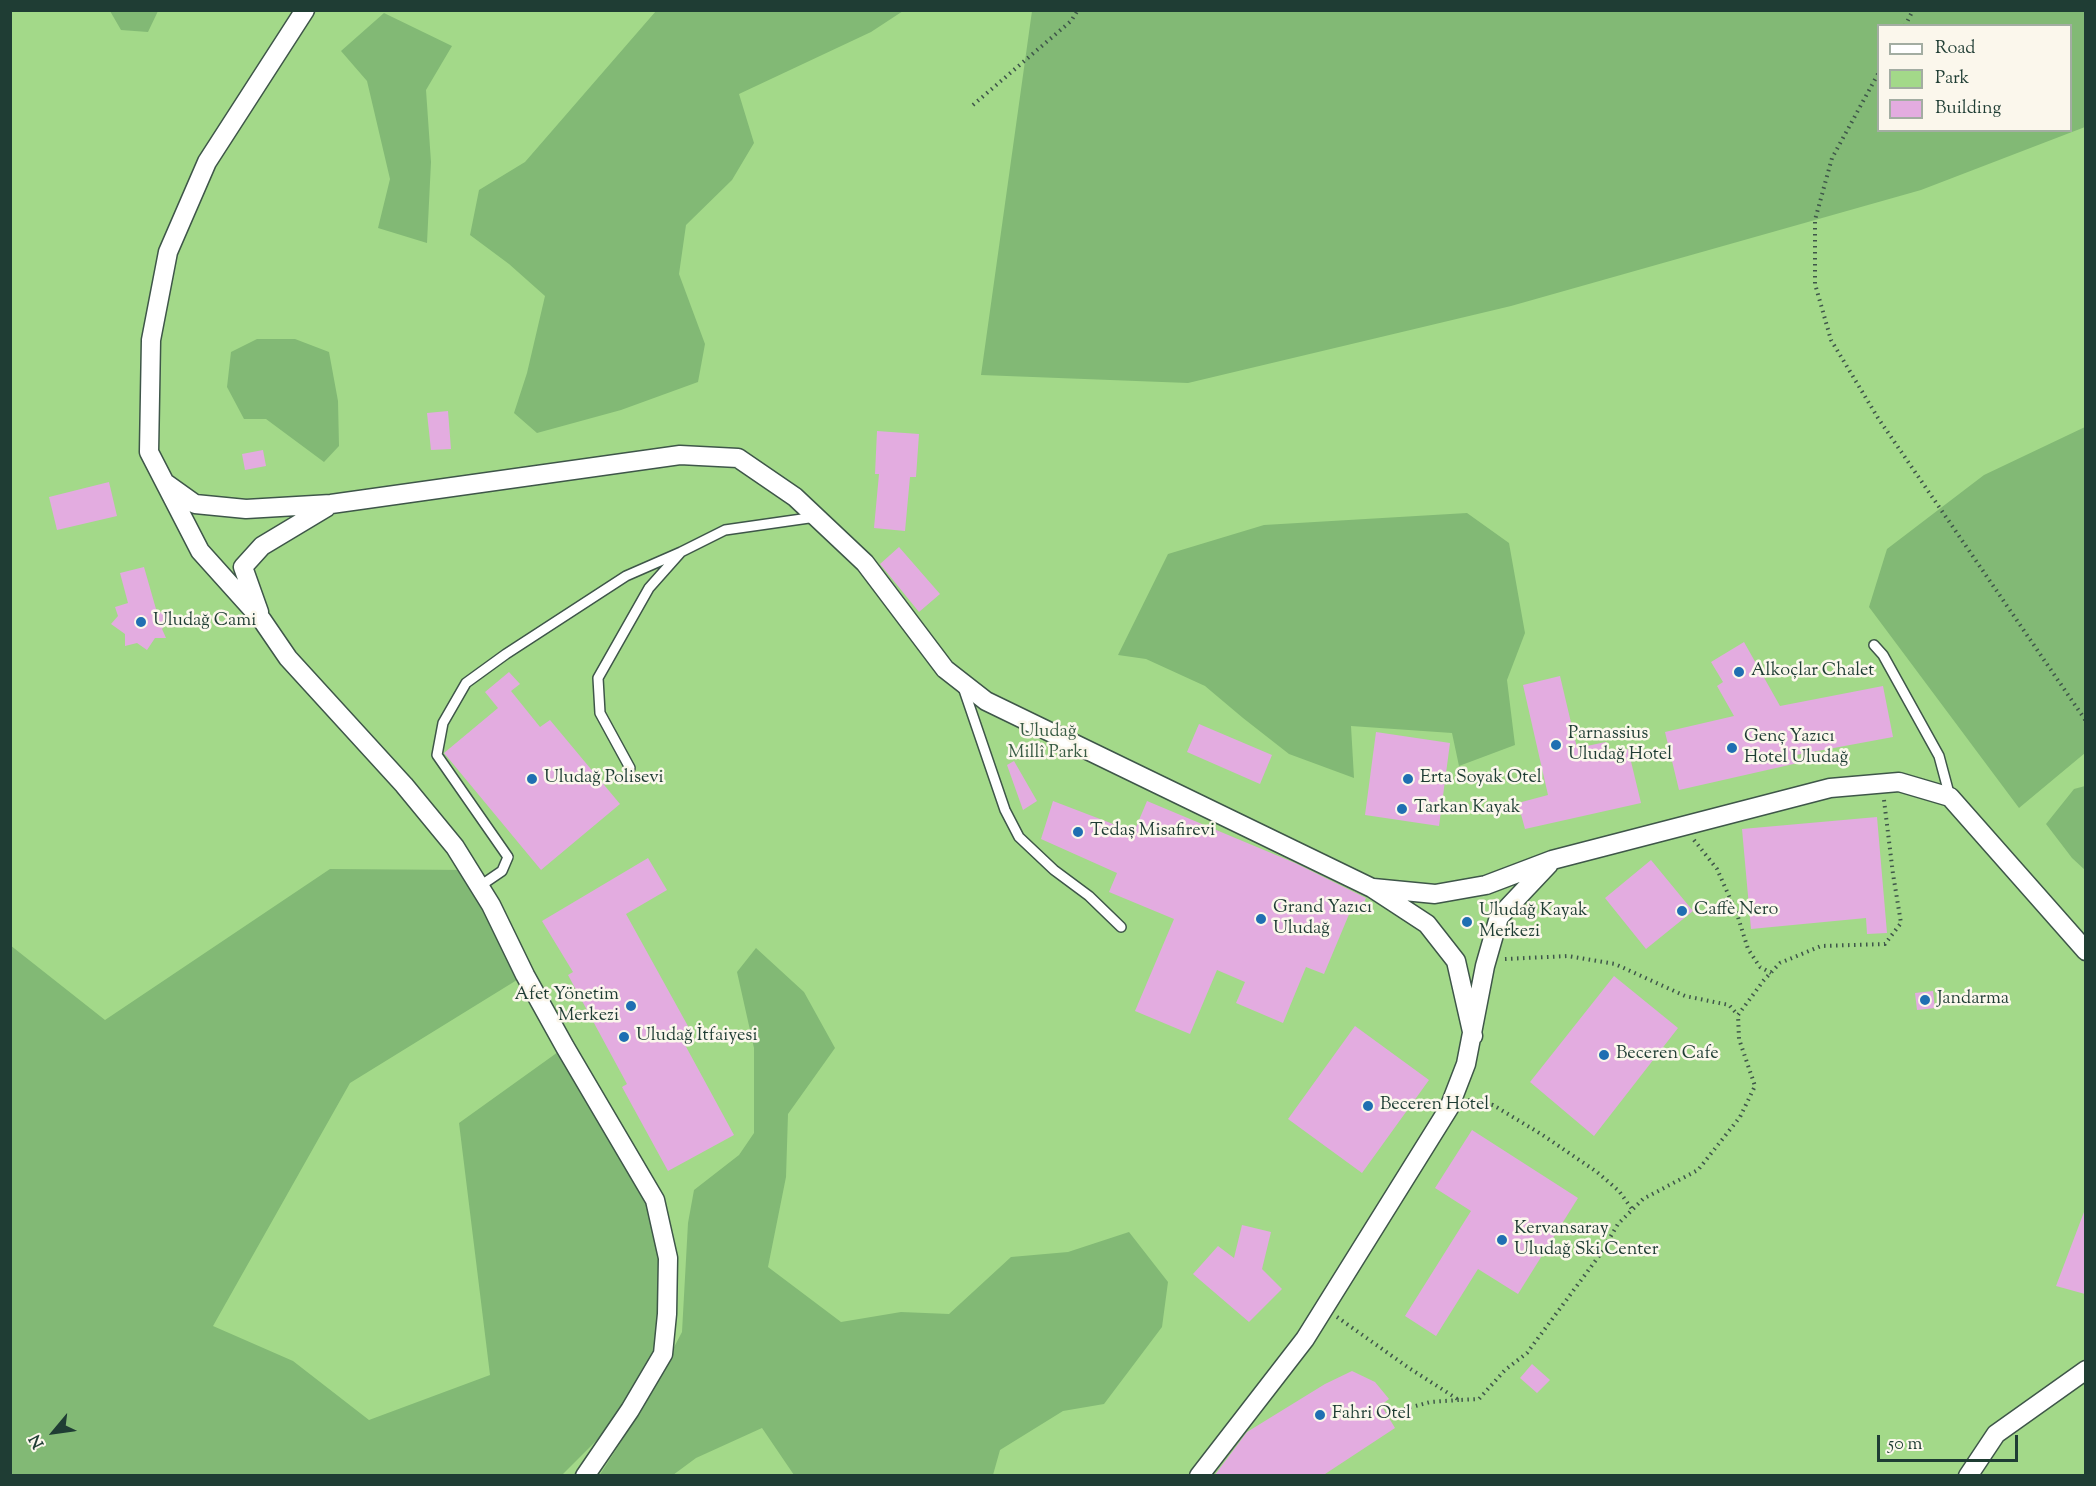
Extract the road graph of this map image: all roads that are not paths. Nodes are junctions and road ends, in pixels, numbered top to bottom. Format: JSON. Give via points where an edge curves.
{"nodes":[{"id":1,"x":305,"y":10,"type":"edge"},
{"id":2,"x":163,"y":482,"type":"junction"},
{"id":3,"x":331,"y":504,"type":"junction"},
{"id":4,"x":816,"y":517,"type":"junction"},
{"id":5,"x":681,"y":552,"type":"junction"},
{"id":6,"x":262,"y":620,"type":"junction"},
{"id":7,"x":1874,"y":645,"type":"dead end"},
{"id":8,"x":961,"y":682,"type":"junction"},
{"id":9,"x":630,"y":768,"type":"dead end"},
{"id":10,"x":1950,"y":797,"type":"junction"},
{"id":11,"x":1552,"y":860,"type":"junction"},
{"id":12,"x":480,"y":886,"type":"junction"},
{"id":13,"x":1372,"y":888,"type":"junction"},
{"id":14,"x":1121,"y":927,"type":"dead end"},
{"id":15,"x":2085,"y":951,"type":"edge"},
{"id":16,"x":1473,"y":1036,"type":"junction"},
{"id":17,"x":2085,"y":1370,"type":"edge"},
{"id":18,"x":585,"y":1476,"type":"edge"},
{"id":19,"x":1199,"y":1476,"type":"edge"},
{"id":20,"x":1968,"y":1476,"type":"edge"}],
"edges":[{"from":1,"to":2,"type":"street","via":[[207,162],[168,252],[151,340],[149,452]]},
{"from":2,"to":3,"type":"street","via":[[195,504],[246,509]]},
{"from":2,"to":6,"type":"street","via":[[200,551]]},
{"from":3,"to":4,"type":"street","via":[[680,455],[738,458],[795,497]]},
{"from":3,"to":6,"type":"street","via":[[262,546],[243,567]]},
{"from":4,"to":5,"type":"lane","via":[[725,530]]},
{"from":4,"to":8,"type":"street","via":[[865,563],[945,669]]},
{"from":5,"to":9,"type":"lane","via":[[649,588],[598,678],[600,713]]},
{"from":5,"to":12,"type":"lane","via":[[627,576],[466,683],[443,723],[437,755],[508,857],[502,871]]},
{"from":6,"to":12,"type":"street","via":[[288,658],[455,847]]},
{"from":7,"to":10,"type":"lane","via":[[1940,756]]},
{"from":8,"to":13,"type":"street","via":[[986,701]]},
{"from":8,"to":14,"type":"lane","via":[[1018,837]]},
{"from":10,"to":11,"type":"street","via":[[1899,782],[1830,788]]},
{"from":10,"to":15,"type":"street"},
{"from":11,"to":13,"type":"street","via":[[1486,885],[1435,894]]},
{"from":11,"to":16,"type":"street","via":[[1499,917]]},
{"from":12,"to":18,"type":"street","via":[[525,975],[655,1200],[668,1258],[663,1354]]},
{"from":13,"to":16,"type":"street","via":[[1427,924],[1456,961]]},
{"from":16,"to":19,"type":"street","via":[[1449,1108],[1324,1309]]},
{"from":17,"to":20,"type":"street","via":[[1996,1434]]}]}
